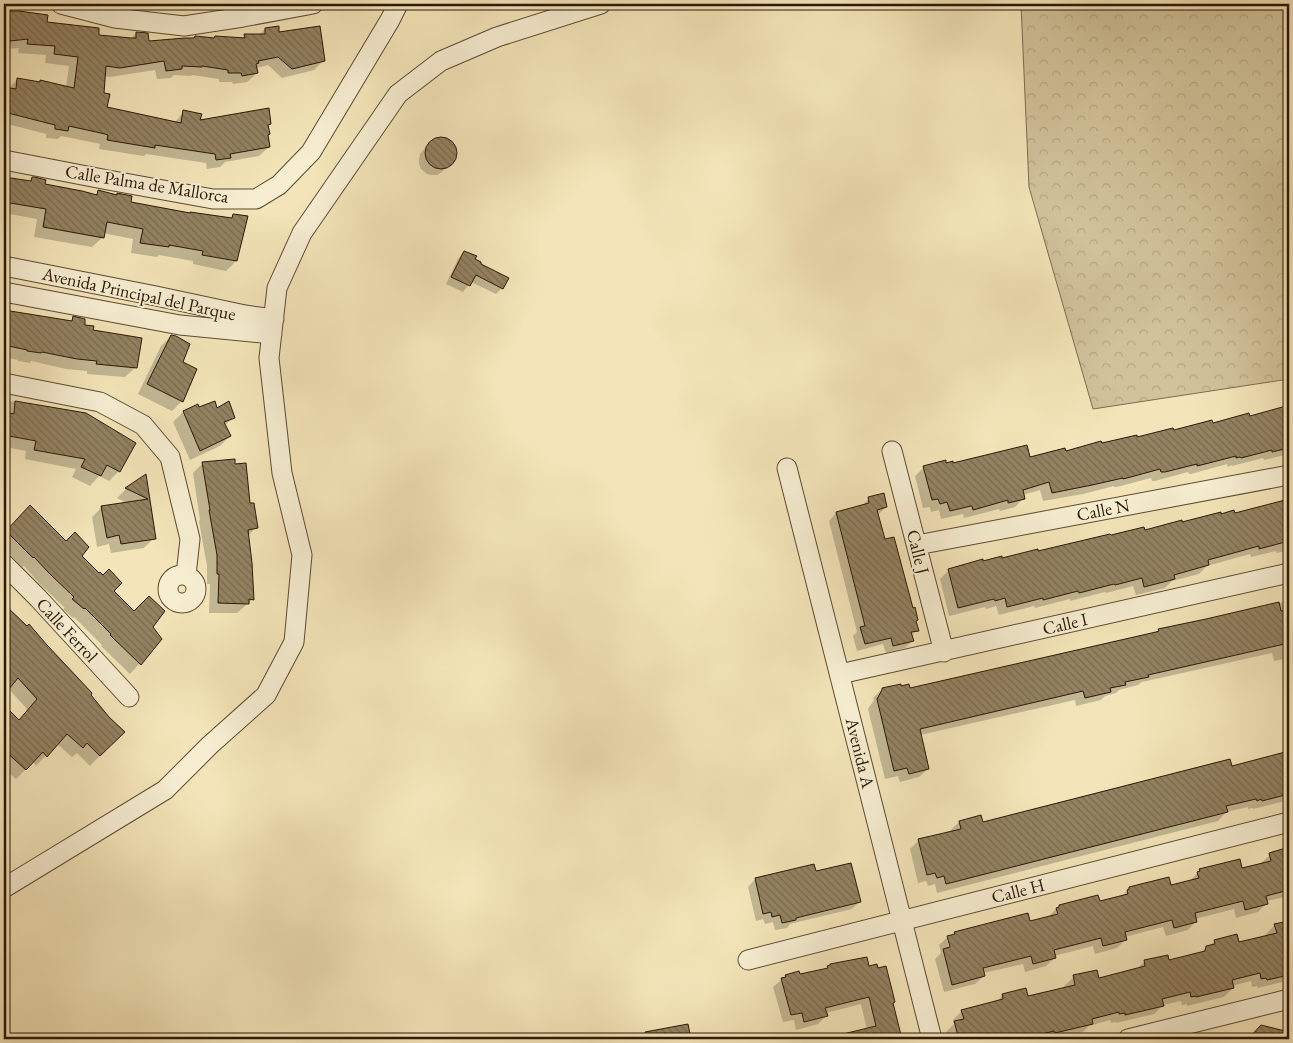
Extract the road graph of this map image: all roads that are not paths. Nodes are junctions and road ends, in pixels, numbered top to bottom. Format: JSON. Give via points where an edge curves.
{"nodes":[{"id":1,"x":61,"y":4,"type":"edge"},
{"id":2,"x":313,"y":4,"type":"edge"},
{"id":3,"x":398,"y":4,"type":"edge"},
{"id":4,"x":601,"y":4,"type":"edge"},
{"id":5,"x":4,"y":160,"type":"edge"},
{"id":6,"x":4,"y":266,"type":"edge"},
{"id":7,"x":4,"y":292,"type":"edge"},
{"id":8,"x":273,"y":327,"type":"junction"},
{"id":9,"x":4,"y":383,"type":"edge"},
{"id":10,"x":892,"y":451,"type":"dead end"},
{"id":11,"x":787,"y":468,"type":"dead end"},
{"id":12,"x":1289,"y":475,"type":"edge"},
{"id":13,"x":916,"y":545,"type":"junction"},
{"id":14,"x":4,"y":564,"type":"edge"},
{"id":15,"x":1289,"y":573,"type":"edge"},
{"id":16,"x":186,"y":575,"type":"dead end"},
{"id":17,"x":944,"y":652,"type":"junction"},
{"id":18,"x":840,"y":674,"type":"junction"},
{"id":19,"x":129,"y":697,"type":"dead end"},
{"id":20,"x":1289,"y":822,"type":"edge"},
{"id":21,"x":4,"y":888,"type":"edge"},
{"id":22,"x":901,"y":920,"type":"junction"},
{"id":23,"x":748,"y":960,"type":"dead end"},
{"id":24,"x":1289,"y":999,"type":"edge"},
{"id":25,"x":932,"y":1039,"type":"edge"},
{"id":26,"x":1128,"y":1039,"type":"edge"}],
"edges":[{"from":1,"to":2,"type":"street","via":[[115,18],[184,26]]},
{"from":3,"to":5,"type":"street","name":"Calle Palma de Mallorca","via":[[310,152],[279,185],[256,199],[214,198]]},
{"from":4,"to":8,"type":"street","via":[[497,37],[441,60],[398,94],[302,233],[277,288]]},
{"from":6,"to":8,"type":"street","name":"Avenida Principal del Parque","via":[[245,315]]},
{"from":7,"to":8,"type":"street","name":"Avenida Principal del Parque","via":[[180,325]]},
{"from":8,"to":21,"type":"street","via":[[269,358],[282,473],[302,555],[294,642],[266,695],[165,790]]},
{"from":9,"to":16,"type":"street","via":[[100,402],[143,425],[170,458],[190,540]]},
{"from":10,"to":13,"type":"street","name":"Calle J"},
{"from":11,"to":18,"type":"street","name":"Avenida A"},
{"from":12,"to":13,"type":"street","name":"Calle N"},
{"from":13,"to":17,"type":"street","name":"Calle J"},
{"from":14,"to":19,"type":"street","name":"Calle Ferrol"},
{"from":15,"to":17,"type":"street","name":"Calle I"},
{"from":17,"to":18,"type":"street","name":"Calle I"},
{"from":18,"to":22,"type":"street","name":"Avenida A"},
{"from":20,"to":22,"type":"street","name":"Calle H"},
{"from":22,"to":23,"type":"street","name":"Calle H"},
{"from":22,"to":25,"type":"street","name":"Avenida A"},
{"from":24,"to":26,"type":"street"}]}
